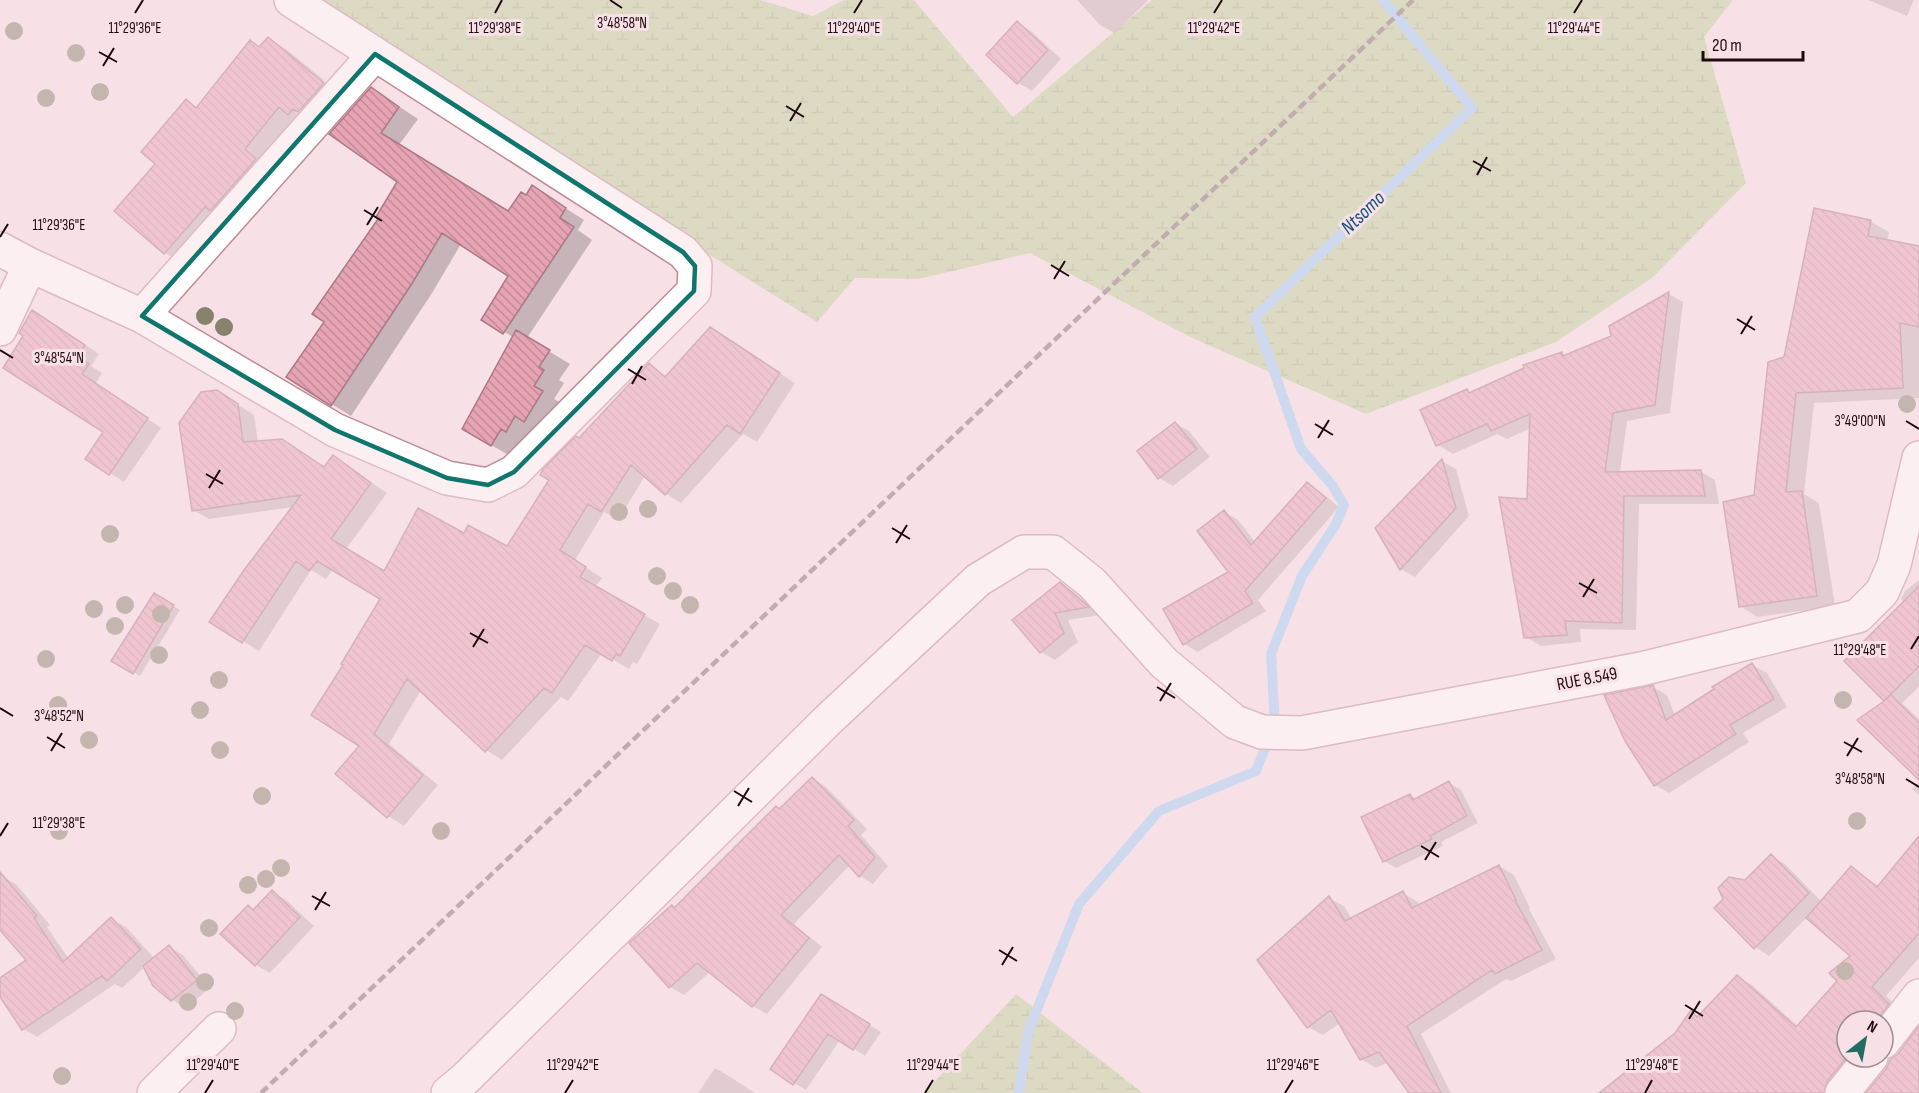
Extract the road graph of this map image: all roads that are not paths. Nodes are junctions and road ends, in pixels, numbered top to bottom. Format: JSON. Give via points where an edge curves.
{"nodes":[{"id":1,"x":291,"y":0,"type":"edge"},
{"id":2,"x":375,"y":54,"type":"junction"},
{"id":3,"x":0,"y":249,"type":"edge"},
{"id":4,"x":30,"y":265,"type":"junction"},
{"id":5,"x":142,"y":316,"type":"junction"},
{"id":6,"x":0,"y":329,"type":"edge"},
{"id":7,"x":1919,"y":458,"type":"edge"},
{"id":8,"x":1919,"y":996,"type":"edge"},
{"id":9,"x":1895,"y":1027,"type":"edge"},
{"id":10,"x":219,"y":1029,"type":"dead end"},
{"id":11,"x":1861,"y":1069,"type":"edge"},
{"id":12,"x":154,"y":1093,"type":"edge"},
{"id":13,"x":448,"y":1093,"type":"edge"},
{"id":14,"x":1842,"y":1093,"type":"edge"}],
"edges":[{"from":1,"to":2,"type":"street"},
{"from":2,"to":5,"type":"street"},
{"from":2,"to":5,"type":"street","via":[[683,252],[695,266],[694,291],[514,472],[488,485],[447,478],[335,430]]},
{"from":3,"to":4,"type":"street"},
{"from":4,"to":5,"type":"street"},
{"from":4,"to":6,"type":"street"},
{"from":7,"to":13,"type":"street","name":"RUE 8.549","via":[[1894,565],[1882,592],[1858,616],[1641,669],[1302,733],[1262,732],[1235,722],[1164,663],[1092,583],[1053,552],[1024,552],[978,580],[829,719]]},
{"from":8,"to":9,"type":"street"},
{"from":10,"to":12,"type":"street"},
{"from":11,"to":14,"type":"street"}]}
